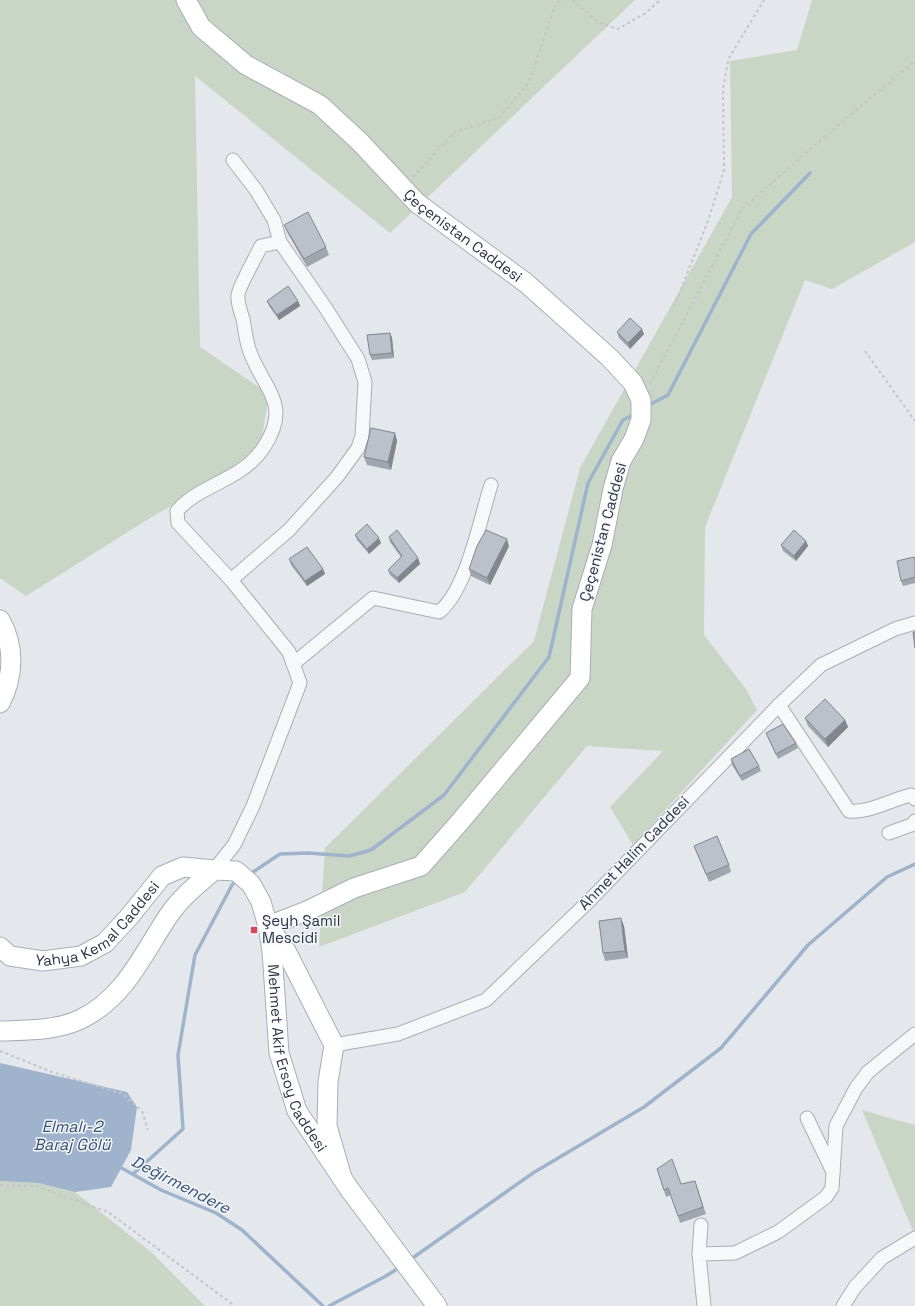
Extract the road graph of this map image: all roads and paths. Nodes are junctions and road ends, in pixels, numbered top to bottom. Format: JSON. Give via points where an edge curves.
{"nodes":[{"id":1,"x":186,"y":0,"type":"edge"},
{"id":2,"x":563,"y":0,"type":"edge"},
{"id":3,"x":572,"y":0,"type":"edge"},
{"id":4,"x":660,"y":0,"type":"edge"},
{"id":5,"x":764,"y":0,"type":"edge"},
{"id":6,"x":915,"y":61,"type":"edge"},
{"id":7,"x":233,"y":160,"type":"dead end"},
{"id":8,"x":403,"y":188,"type":"junction"},
{"id":9,"x":280,"y":242,"type":"junction"},
{"id":10,"x":674,"y":307,"type":"dead end"},
{"id":11,"x":865,"y":351,"type":"dead end"},
{"id":12,"x":641,"y":400,"type":"junction"},
{"id":13,"x":915,"y":421,"type":"edge"},
{"id":14,"x":491,"y":484,"type":"dead end"},
{"id":15,"x":231,"y":580,"type":"junction"},
{"id":16,"x":0,"y":620,"type":"edge"},
{"id":17,"x":915,"y":623,"type":"edge"},
{"id":18,"x":293,"y":664,"type":"junction"},
{"id":19,"x":0,"y":703,"type":"edge"},
{"id":20,"x":778,"y":705,"type":"junction"},
{"id":21,"x":915,"y":799,"type":"edge"},
{"id":22,"x":915,"y":820,"type":"edge"},
{"id":23,"x":889,"y":833,"type":"dead end"},
{"id":24,"x":214,"y":870,"type":"junction"},
{"id":25,"x":268,"y":926,"type":"junction"},
{"id":26,"x":0,"y":946,"type":"edge"},
{"id":27,"x":0,"y":1031,"type":"edge"},
{"id":28,"x":915,"y":1034,"type":"edge"},
{"id":29,"x":334,"y":1045,"type":"junction"},
{"id":30,"x":0,"y":1051,"type":"edge"},
{"id":31,"x":807,"y":1118,"type":"dead end"},
{"id":32,"x":148,"y":1130,"type":"dead end"},
{"id":33,"x":834,"y":1174,"type":"junction"},
{"id":34,"x":342,"y":1178,"type":"junction"},
{"id":35,"x":0,"y":1185,"type":"edge"},
{"id":36,"x":701,"y":1225,"type":"dead end"},
{"id":37,"x":915,"y":1238,"type":"edge"},
{"id":38,"x":699,"y":1254,"type":"junction"},
{"id":39,"x":235,"y":1306,"type":"edge"},
{"id":40,"x":437,"y":1306,"type":"edge"},
{"id":41,"x":704,"y":1306,"type":"edge"},
{"id":42,"x":843,"y":1306,"type":"edge"}],
"edges":[{"from":1,"to":8,"type":"street","name":"Çeçenistan Caddesi","via":[[201,27],[246,65],[320,105],[360,142]]},
{"from":2,"to":8,"type":"path","via":[[556,3],[528,84],[499,118],[455,132]]},
{"from":3,"to":4,"type":"path","via":[[598,22],[618,29],[646,13]]},
{"from":5,"to":10,"type":"path","via":[[729,58],[723,88],[724,170],[708,221]]},
{"from":6,"to":12,"type":"path","via":[[742,209]]},
{"from":7,"to":9,"type":"street","via":[[256,190],[274,220]]},
{"from":8,"to":12,"type":"street","name":"Çeçenistan Caddesi","via":[[417,203],[526,283],[610,358],[633,383]]},
{"from":9,"to":15,"type":"street","via":[[358,359],[365,382],[362,436],[358,448],[338,477],[289,530]]},
{"from":9,"to":15,"type":"street","via":[[261,246],[238,296],[250,352],[274,399],[274,430],[249,465],[184,503],[177,511],[178,523]]},
{"from":11,"to":13,"type":"path"},
{"from":12,"to":25,"type":"street","name":"Çeçenistan Caddesi","via":[[641,420],[634,439],[621,461],[602,545],[582,609],[580,678],[421,866],[354,888]]},
{"from":14,"to":18,"type":"street","via":[[463,576],[448,605],[439,612],[373,598]]},
{"from":15,"to":18,"type":"street","via":[[289,652]]},
{"from":16,"to":19,"type":"street","via":[[12,655],[6,691]]},
{"from":17,"to":20,"type":"street","name":"Ahmet Halim Caddesi","via":[[821,665]]},
{"from":18,"to":24,"type":"street","via":[[300,683],[253,806],[234,845]]},
{"from":20,"to":21,"type":"street","via":[[849,811],[860,812],[911,795]]},
{"from":20,"to":29,"type":"street","name":"Ahmet Halim Caddesi","via":[[589,901],[486,1000],[398,1034]]},
{"from":22,"to":23,"type":"street","via":[[914,824]]},
{"from":24,"to":25,"type":"street","name":"Mehmet Akif Ersoy Caddesi","via":[[236,871],[251,884],[261,902]]},
{"from":24,"to":26,"type":"street","name":"Yahya Kemal Caddesi","via":[[183,867],[162,876],[104,943],[81,956],[43,961],[10,956]]},
{"from":24,"to":27,"type":"street","via":[[192,888],[169,915],[141,962],[113,997],[81,1019],[48,1029]]},
{"from":25,"to":29,"type":"street","via":[[286,950]]},
{"from":25,"to":34,"type":"street","name":"Mehmet Akif Ersoy Caddesi","via":[[279,1053],[297,1110]]},
{"from":28,"to":33,"type":"street","via":[[868,1072],[856,1088],[836,1126]]},
{"from":29,"to":34,"type":"street","via":[[328,1082],[327,1126]]},
{"from":30,"to":32,"type":"path","via":[[52,1072],[123,1094],[142,1111]]},
{"from":31,"to":33,"type":"street"},
{"from":33,"to":38,"type":"street","via":[[832,1188],[826,1197],[778,1232],[735,1252]]},
{"from":34,"to":40,"type":"street","name":"Mehmet Akif Ersoy Caddesi"},
{"from":35,"to":39,"type":"path","via":[[36,1186],[108,1212]]},
{"from":36,"to":38,"type":"street"},
{"from":37,"to":42,"type":"street","via":[[882,1258],[855,1287]]},
{"from":38,"to":41,"type":"street"}]}
